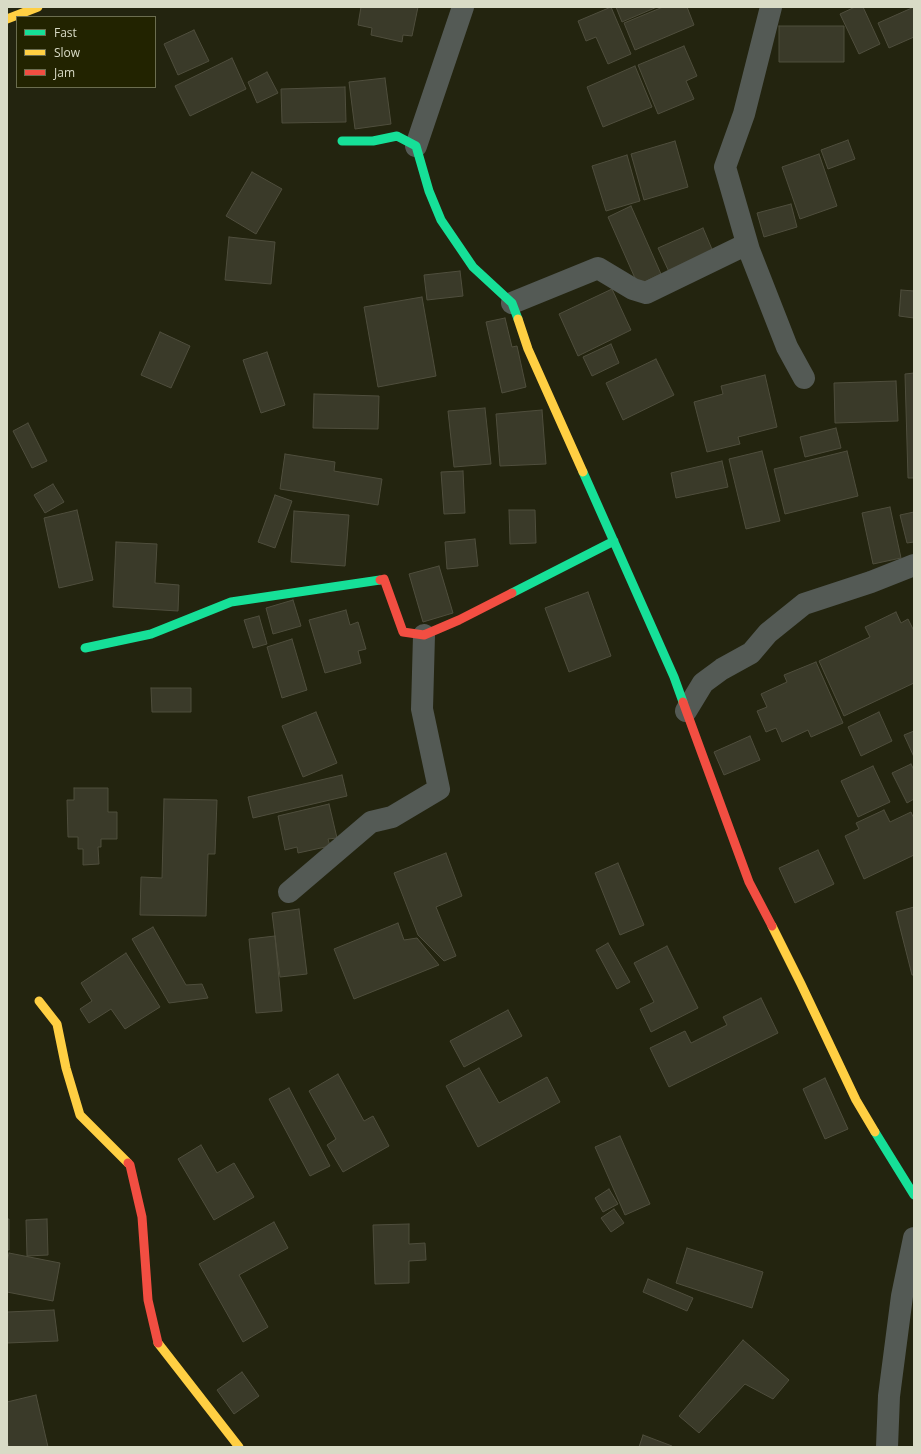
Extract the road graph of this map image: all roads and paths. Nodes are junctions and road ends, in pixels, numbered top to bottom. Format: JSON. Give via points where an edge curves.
{"nodes":[{"id":1,"x":38,"y":7,"type":"edge"},
{"id":2,"x":463,"y":7,"type":"edge"},
{"id":3,"x":771,"y":7,"type":"edge"},
{"id":4,"x":7,"y":19,"type":"edge"},
{"id":5,"x":342,"y":141,"type":"dead end"},
{"id":6,"x":416,"y":146,"type":"junction"},
{"id":7,"x":747,"y":244,"type":"junction"},
{"id":8,"x":512,"y":302,"type":"junction"},
{"id":9,"x":804,"y":378,"type":"dead end"},
{"id":10,"x":614,"y":541,"type":"junction"},
{"id":11,"x":914,"y":565,"type":"edge"},
{"id":12,"x":424,"y":635,"type":"junction"},
{"id":13,"x":85,"y":648,"type":"dead end"},
{"id":14,"x":686,"y":712,"type":"junction"},
{"id":15,"x":289,"y":892,"type":"dead end"},
{"id":16,"x":39,"y":1001,"type":"dead end"},
{"id":17,"x":914,"y":1195,"type":"edge"},
{"id":18,"x":914,"y":1238,"type":"edge"},
{"id":19,"x":239,"y":1447,"type":"edge"},
{"id":20,"x":887,"y":1447,"type":"edge"}],
"edges":[{"from":1,"to":4,"type":"street"},
{"from":2,"to":6,"type":"street"},
{"from":3,"to":7,"type":"street","via":[[744,114],[725,167]]},
{"from":5,"to":6,"type":"street","via":[[372,141],[397,136]]},
{"from":6,"to":8,"type":"street","via":[[429,191],[441,220],[473,267]]},
{"from":7,"to":8,"type":"street","via":[[646,293],[633,289],[598,268]]},
{"from":7,"to":9,"type":"street","via":[[787,347]]},
{"from":8,"to":10,"type":"street","via":[[528,348]]},
{"from":10,"to":12,"type":"street","via":[[459,620]]},
{"from":10,"to":14,"type":"street","via":[[674,677]]},
{"from":11,"to":14,"type":"street","via":[[804,604],[768,633],[751,653],[703,683]]},
{"from":12,"to":13,"type":"street","via":[[403,632],[384,579],[231,602],[151,634]]},
{"from":12,"to":15,"type":"street","via":[[422,710],[438,789],[392,817],[371,822]]},
{"from":14,"to":17,"type":"street","via":[[749,882],[856,1100]]},
{"from":16,"to":19,"type":"street","via":[[57,1024],[66,1068],[80,1115],[130,1165],[142,1217],[148,1300],[158,1343]]},
{"from":18,"to":20,"type":"street","via":[[902,1296],[889,1396]]}]}
